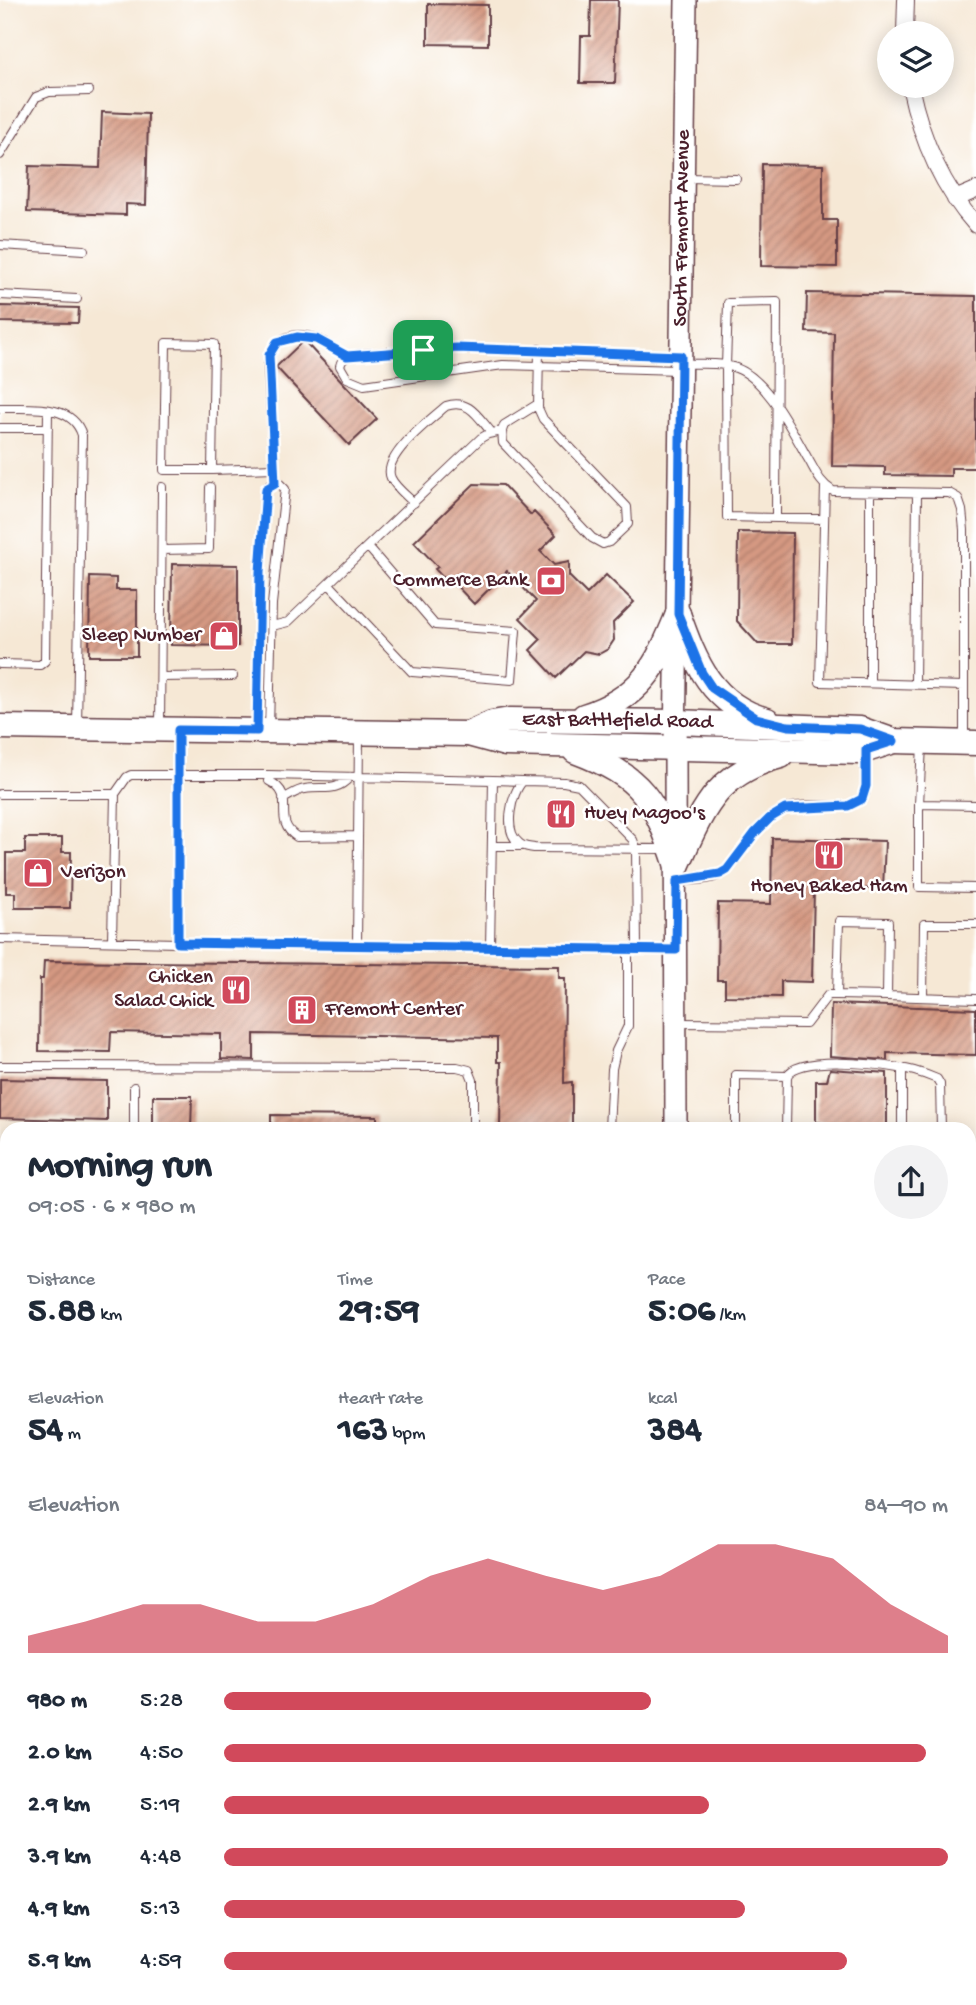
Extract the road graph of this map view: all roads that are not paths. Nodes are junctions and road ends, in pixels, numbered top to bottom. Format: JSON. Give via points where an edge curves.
{"nodes":[{"id":1,"x":686,"y":0,"type":"edge"},
{"id":2,"x":906,"y":0,"type":"edge"},
{"id":3,"x":905,"y":21,"type":"edge"},
{"id":4,"x":89,"y":91,"type":"dead end"},
{"id":5,"x":913,"y":98,"type":"edge"},
{"id":6,"x":0,"y":155,"type":"edge"},
{"id":7,"x":683,"y":178,"type":"junction"},
{"id":8,"x":736,"y":179,"type":"dead end"},
{"id":9,"x":976,"y":190,"type":"edge"},
{"id":10,"x":955,"y":199,"type":"junction"},
{"id":11,"x":976,"y":225,"type":"edge"},
{"id":12,"x":0,"y":245,"type":"edge"},
{"id":13,"x":84,"y":250,"type":"dead end"},
{"id":14,"x":0,"y":295,"type":"edge"},
{"id":15,"x":77,"y":299,"type":"dead end"},
{"id":16,"x":539,"y":349,"type":"junction"},
{"id":17,"x":347,"y":356,"type":"junction"},
{"id":18,"x":681,"y":363,"type":"junction"},
{"id":19,"x":539,"y":365,"type":"junction"},
{"id":20,"x":726,"y":366,"type":"junction"},
{"id":21,"x":538,"y":404,"type":"junction"},
{"id":22,"x":777,"y":407,"type":"junction"},
{"id":23,"x":0,"y":408,"type":"edge"},
{"id":24,"x":48,"y":410,"type":"junction"},
{"id":25,"x":0,"y":428,"type":"edge"},
{"id":26,"x":48,"y":428,"type":"junction"},
{"id":27,"x":502,"y":431,"type":"junction"},
{"id":28,"x":492,"y":433,"type":"junction"},
{"id":29,"x":274,"y":468,"type":"junction"},
{"id":30,"x":212,"y":470,"type":"junction"},
{"id":31,"x":275,"y":484,"type":"junction"},
{"id":32,"x":825,"y":486,"type":"junction"},
{"id":33,"x":162,"y":487,"type":"dead end"},
{"id":34,"x":210,"y":487,"type":"dead end"},
{"id":35,"x":870,"y":492,"type":"junction"},
{"id":36,"x":917,"y":493,"type":"junction"},
{"id":37,"x":414,"y":503,"type":"junction"},
{"id":38,"x":776,"y":518,"type":"junction"},
{"id":39,"x":824,"y":519,"type":"junction"},
{"id":40,"x":368,"y":547,"type":"junction"},
{"id":41,"x":162,"y":550,"type":"junction"},
{"id":42,"x":329,"y":584,"type":"junction"},
{"id":43,"x":678,"y":614,"type":"junction"},
{"id":44,"x":272,"y":626,"type":"junction"},
{"id":45,"x":0,"y":664,"type":"edge"},
{"id":46,"x":233,"y":676,"type":"dead end"},
{"id":47,"x":161,"y":677,"type":"junction"},
{"id":48,"x":870,"y":683,"type":"junction"},
{"id":49,"x":915,"y":685,"type":"junction"},
{"id":50,"x":964,"y":686,"type":"junction"},
{"id":51,"x":570,"y":721,"type":"junction"},
{"id":52,"x":676,"y":722,"type":"junction"},
{"id":53,"x":788,"y":726,"type":"junction"},
{"id":54,"x":0,"y":727,"type":"edge"},
{"id":55,"x":77,"y":729,"type":"junction"},
{"id":56,"x":169,"y":730,"type":"junction"},
{"id":57,"x":263,"y":731,"type":"junction"},
{"id":58,"x":359,"y":732,"type":"junction"},
{"id":59,"x":468,"y":734,"type":"junction"},
{"id":60,"x":894,"y":741,"type":"junction"},
{"id":61,"x":922,"y":742,"type":"junction"},
{"id":62,"x":970,"y":743,"type":"edge"},
{"id":63,"x":558,"y":745,"type":"junction"},
{"id":64,"x":675,"y":748,"type":"junction"},
{"id":65,"x":866,"y":750,"type":"junction"},
{"id":66,"x":803,"y":751,"type":"junction"},
{"id":67,"x":178,"y":775,"type":"junction"},
{"id":68,"x":354,"y":777,"type":"junction"},
{"id":69,"x":269,"y":780,"type":"dead end"},
{"id":70,"x":493,"y":780,"type":"junction"},
{"id":71,"x":523,"y":781,"type":"junction"},
{"id":72,"x":0,"y":794,"type":"edge"},
{"id":73,"x":115,"y":794,"type":"junction"},
{"id":74,"x":284,"y":799,"type":"junction"},
{"id":75,"x":919,"y":804,"type":"junction"},
{"id":76,"x":976,"y":805,"type":"edge"},
{"id":77,"x":358,"y":836,"type":"junction"},
{"id":78,"x":492,"y":846,"type":"junction"},
{"id":79,"x":521,"y":846,"type":"junction"},
{"id":80,"x":636,"y":848,"type":"junction"},
{"id":81,"x":675,"y":866,"type":"junction"},
{"id":82,"x":976,"y":888,"type":"edge"},
{"id":83,"x":976,"y":924,"type":"edge"},
{"id":84,"x":0,"y":939,"type":"edge"},
{"id":85,"x":112,"y":941,"type":"junction"},
{"id":86,"x":178,"y":943,"type":"junction"},
{"id":87,"x":356,"y":946,"type":"junction"},
{"id":88,"x":490,"y":947,"type":"junction"},
{"id":89,"x":633,"y":949,"type":"junction"},
{"id":90,"x":676,"y":950,"type":"junction"},
{"id":91,"x":837,"y":995,"type":"junction"},
{"id":92,"x":887,"y":996,"type":"junction"},
{"id":93,"x":923,"y":997,"type":"junction"},
{"id":94,"x":976,"y":999,"type":"edge"},
{"id":95,"x":676,"y":1023,"type":"junction"},
{"id":96,"x":0,"y":1066,"type":"edge"},
{"id":97,"x":902,"y":1068,"type":"junction"},
{"id":98,"x":787,"y":1076,"type":"junction"},
{"id":99,"x":134,"y":1087,"type":"dead end"},
{"id":100,"x":134,"y":1122,"type":"edge"},
{"id":101,"x":473,"y":1122,"type":"edge"},
{"id":102,"x":609,"y":1122,"type":"edge"},
{"id":103,"x":676,"y":1122,"type":"edge"},
{"id":104,"x":736,"y":1122,"type":"edge"},
{"id":105,"x":786,"y":1122,"type":"edge"},
{"id":106,"x":902,"y":1122,"type":"edge"},
{"id":107,"x":941,"y":1122,"type":"edge"}],
"edges":[{"from":1,"to":7,"type":"main road","name":"South Fremont Avenue"},
{"from":2,"to":3,"type":"street"},
{"from":4,"to":6,"type":"lane","via":[[49,92],[36,97]]},
{"from":5,"to":10,"type":"street","via":[[929,152]]},
{"from":7,"to":8,"type":"lane"},
{"from":7,"to":18,"type":"main road","name":"South Fremont Avenue"},
{"from":9,"to":10,"type":"street"},
{"from":10,"to":11,"type":"street"},
{"from":12,"to":13,"type":"lane"},
{"from":14,"to":15,"type":"lane"},
{"from":16,"to":17,"type":"lane","via":[[457,348]]},
{"from":16,"to":18,"type":"lane"},
{"from":16,"to":19,"type":"lane"},
{"from":17,"to":19,"type":"lane","via":[[340,369],[347,378],[364,385],[486,367]]},
{"from":17,"to":29,"type":"lane","via":[[307,337],[282,339],[274,345],[268,368]]},
{"from":18,"to":19,"type":"lane"},
{"from":18,"to":20,"type":"lane"},
{"from":18,"to":43,"type":"main road","name":"South Fremont Avenue"},
{"from":19,"to":21,"type":"lane"},
{"from":20,"to":22,"type":"lane","via":[[750,376]]},
{"from":20,"to":22,"type":"lane","via":[[728,303],[777,302]]},
{"from":20,"to":38,"type":"lane","via":[[727,517]]},
{"from":21,"to":27,"type":"lane","via":[[508,421]]},
{"from":21,"to":27,"type":"lane","via":[[543,419],[627,507],[628,524],[609,542],[592,538],[503,443]]},
{"from":22,"to":32,"type":"lane"},
{"from":22,"to":38,"type":"lane"},
{"from":23,"to":24,"type":"lane"},
{"from":24,"to":26,"type":"lane"},
{"from":24,"to":55,"type":"lane","via":[[72,419],[82,435]]},
{"from":25,"to":26,"type":"lane"},
{"from":26,"to":45,"type":"lane","via":[[45,662]]},
{"from":27,"to":28,"type":"lane"},
{"from":28,"to":37,"type":"lane","via":[[481,438]]},
{"from":28,"to":37,"type":"lane","via":[[468,406],[456,402],[446,406],[392,458],[391,480]]},
{"from":29,"to":30,"type":"lane"},
{"from":29,"to":31,"type":"lane"},
{"from":30,"to":30,"type":"lane","via":[[214,344],[166,343],[164,470]]},
{"from":31,"to":44,"type":"lane","via":[[285,489]]},
{"from":31,"to":57,"type":"lane","via":[[266,489],[260,572]]},
{"from":32,"to":35,"type":"lane","via":[[833,491]]},
{"from":32,"to":39,"type":"lane"},
{"from":33,"to":41,"type":"lane"},
{"from":34,"to":41,"type":"lane","via":[[209,549]]},
{"from":35,"to":36,"type":"lane"},
{"from":35,"to":48,"type":"lane"},
{"from":36,"to":49,"type":"lane"},
{"from":36,"to":50,"type":"lane","via":[[954,494],[961,503]]},
{"from":37,"to":40,"type":"lane"},
{"from":38,"to":39,"type":"lane"},
{"from":39,"to":48,"type":"lane","via":[[820,682]]},
{"from":40,"to":42,"type":"lane"},
{"from":40,"to":42,"type":"lane","via":[[435,625],[516,631],[512,680],[411,672]]},
{"from":41,"to":47,"type":"lane"},
{"from":42,"to":44,"type":"lane","via":[[288,622]]},
{"from":43,"to":51,"type":"main road","via":[[655,666],[636,687],[610,706]]},
{"from":43,"to":52,"type":"main road","name":"South Fremont Avenue"},
{"from":43,"to":53,"type":"main road","via":[[712,688],[756,718]]},
{"from":44,"to":57,"type":"lane"},
{"from":46,"to":47,"type":"lane"},
{"from":47,"to":56,"type":"lane"},
{"from":48,"to":49,"type":"lane"},
{"from":49,"to":50,"type":"lane"},
{"from":50,"to":62,"type":"lane"},
{"from":51,"to":52,"type":"main road","name":"East Battlefield Road"},
{"from":51,"to":59,"type":"main road","name":"East Battlefield Road","via":[[510,720]]},
{"from":52,"to":53,"type":"main road","name":"East Battlefield Road"},
{"from":52,"to":64,"type":"main road","name":"South Fremont Avenue"},
{"from":53,"to":60,"type":"main road","name":"East Battlefield Road","via":[[860,729]]},
{"from":54,"to":55,"type":"main road","name":"East Battlefield Road"},
{"from":55,"to":56,"type":"main road","name":"East Battlefield Road"},
{"from":56,"to":57,"type":"main road","name":"East Battlefield Road"},
{"from":56,"to":67,"type":"lane"},
{"from":57,"to":58,"type":"main road","name":"East Battlefield Road"},
{"from":58,"to":59,"type":"main road","name":"East Battlefield Road"},
{"from":58,"to":68,"type":"lane"},
{"from":59,"to":63,"type":"main road","name":"East Battlefield Road","via":[[505,744]]},
{"from":60,"to":61,"type":"main road","name":"East Battlefield Road"},
{"from":60,"to":65,"type":"main road","name":"East Battlefield Road"},
{"from":61,"to":62,"type":"main road","name":"East Battlefield Road"},
{"from":61,"to":75,"type":"lane"},
{"from":63,"to":64,"type":"main road","name":"East Battlefield Road"},
{"from":63,"to":81,"type":"main road","via":[[606,763],[644,794],[659,816]]},
{"from":64,"to":66,"type":"main road","name":"East Battlefield Road"},
{"from":64,"to":81,"type":"main road","name":"South Fremont Avenue"},
{"from":65,"to":66,"type":"main road","name":"East Battlefield Road"},
{"from":65,"to":81,"type":"lane","via":[[865,793],[857,802],[785,809],[755,833],[720,874]]},
{"from":66,"to":81,"type":"main road","via":[[766,760],[725,783],[712,796]]},
{"from":67,"to":68,"type":"lane"},
{"from":67,"to":73,"type":"lane","via":[[131,775]]},
{"from":67,"to":86,"type":"lane"},
{"from":68,"to":70,"type":"lane"},
{"from":68,"to":74,"type":"lane","via":[[334,788],[305,789]]},
{"from":68,"to":77,"type":"lane"},
{"from":69,"to":74,"type":"lane","via":[[280,786]]},
{"from":70,"to":71,"type":"lane"},
{"from":70,"to":78,"type":"lane"},
{"from":71,"to":79,"type":"lane","via":[[513,798],[511,824]]},
{"from":71,"to":80,"type":"lane","via":[[564,782],[584,788]]},
{"from":72,"to":73,"type":"lane"},
{"from":73,"to":85,"type":"lane"},
{"from":74,"to":77,"type":"lane","via":[[285,824],[297,837]]},
{"from":75,"to":76,"type":"lane"},
{"from":75,"to":82,"type":"lane","via":[[919,887]]},
{"from":77,"to":87,"type":"lane"},
{"from":78,"to":79,"type":"lane"},
{"from":78,"to":88,"type":"lane"},
{"from":79,"to":80,"type":"lane"},
{"from":80,"to":81,"type":"lane"},
{"from":80,"to":89,"type":"lane"},
{"from":81,"to":90,"type":"main road","name":"South Fremont Avenue"},
{"from":83,"to":93,"type":"lane","via":[[924,924]]},
{"from":84,"to":85,"type":"lane"},
{"from":85,"to":86,"type":"lane"},
{"from":86,"to":87,"type":"lane"},
{"from":87,"to":88,"type":"lane"},
{"from":88,"to":89,"type":"lane"},
{"from":89,"to":90,"type":"lane"},
{"from":89,"to":102,"type":"lane","via":[[628,1026],[612,1069]]},
{"from":90,"to":95,"type":"main road","name":"South Fremont Avenue"},
{"from":91,"to":92,"type":"lane"},
{"from":91,"to":92,"type":"lane","via":[[839,921],[851,921],[888,922]]},
{"from":91,"to":95,"type":"lane","via":[[828,995],[806,1024]]},
{"from":92,"to":93,"type":"lane"},
{"from":93,"to":94,"type":"lane"},
{"from":95,"to":103,"type":"main road","name":"South Fremont Avenue"},
{"from":96,"to":101,"type":"lane","via":[[457,1067],[469,1070],[473,1080]]},
{"from":97,"to":98,"type":"lane","via":[[813,1064],[794,1068]]},
{"from":97,"to":106,"type":"lane"},
{"from":97,"to":107,"type":"lane","via":[[937,1079]]},
{"from":98,"to":104,"type":"lane","via":[[736,1075]]},
{"from":98,"to":105,"type":"lane"},
{"from":99,"to":100,"type":"lane"}]}
